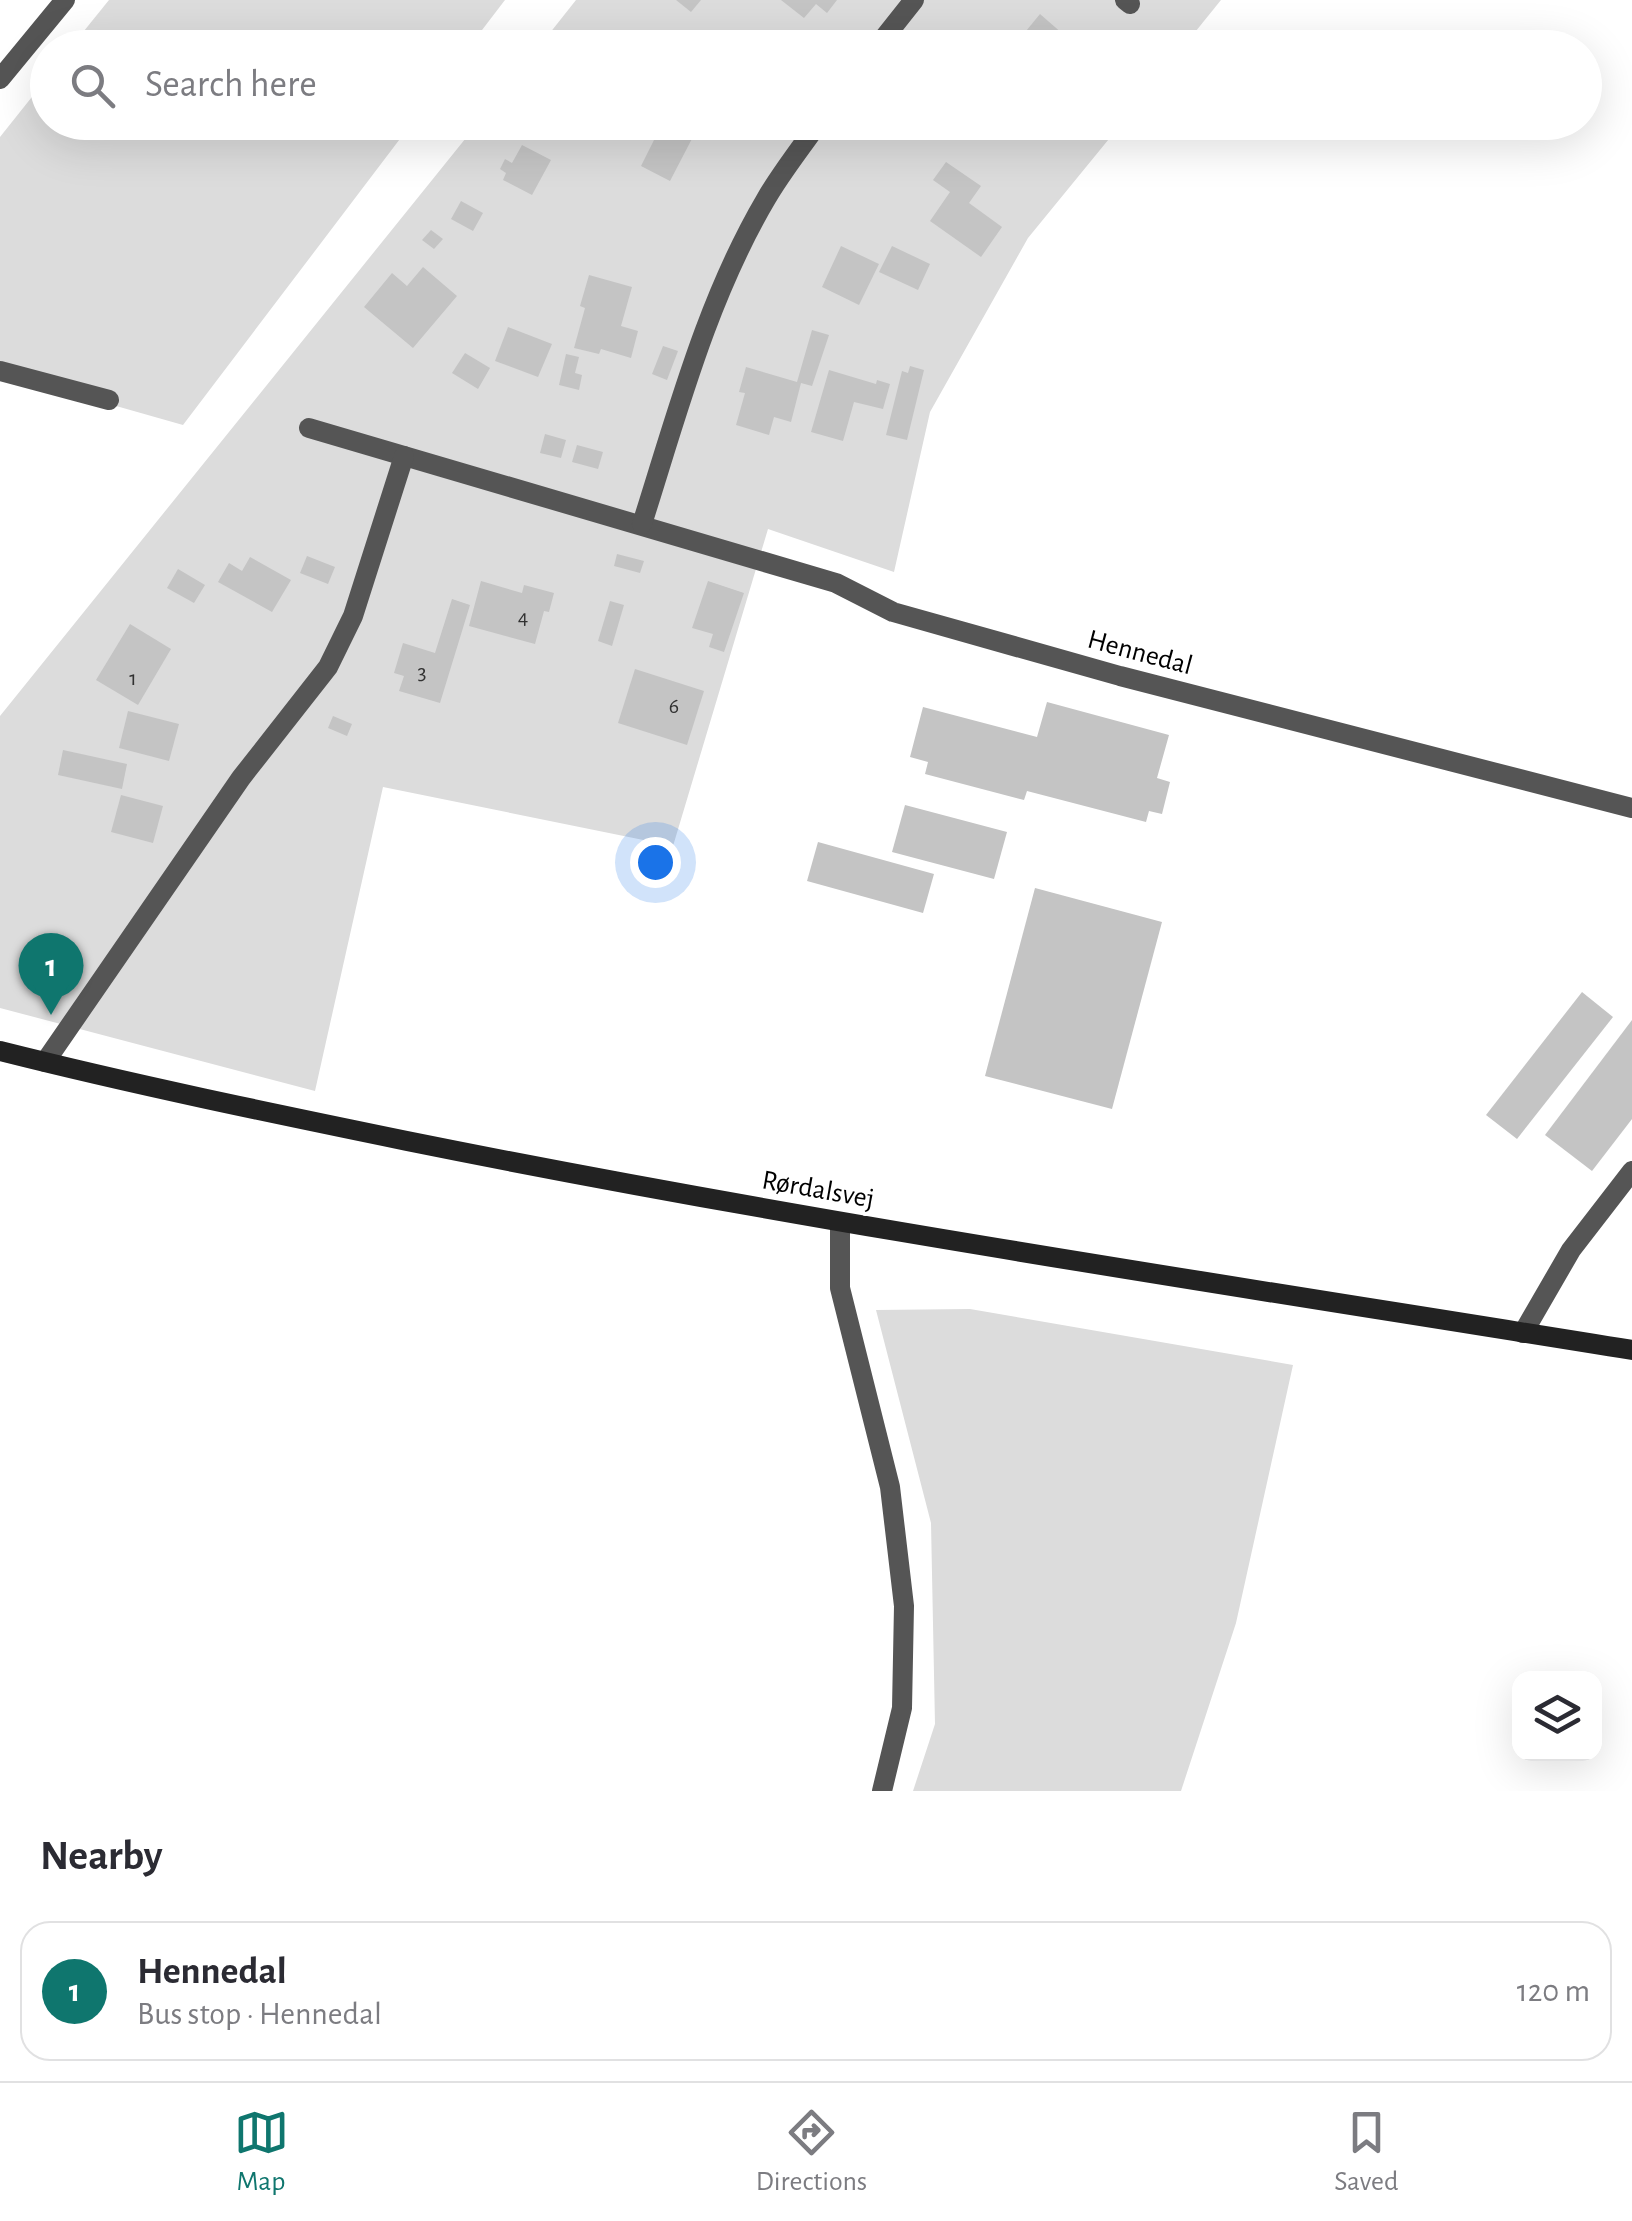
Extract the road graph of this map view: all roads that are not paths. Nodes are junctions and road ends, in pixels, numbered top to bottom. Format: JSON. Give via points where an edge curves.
{"nodes":[{"id":1,"x":65,"y":0,"type":"edge"},
{"id":2,"x":914,"y":0,"type":"edge"},
{"id":3,"x":40,"y":30,"type":"edge"},
{"id":4,"x":890,"y":30,"type":"edge"},
{"id":5,"x":30,"y":43,"type":"edge"},
{"id":6,"x":0,"y":79,"type":"edge"},
{"id":7,"x":806,"y":140,"type":"edge"},
{"id":8,"x":0,"y":371,"type":"edge"},
{"id":9,"x":109,"y":400,"type":"dead end"},
{"id":10,"x":309,"y":428,"type":"dead end"},
{"id":11,"x":404,"y":456,"type":"junction"},
{"id":12,"x":642,"y":524,"type":"junction"},
{"id":13,"x":1632,"y":808,"type":"edge"},
{"id":14,"x":0,"y":1051,"type":"edge"},
{"id":15,"x":45,"y":1062,"type":"junction"},
{"id":16,"x":1632,"y":1171,"type":"edge"},
{"id":17,"x":840,"y":1222,"type":"junction"},
{"id":18,"x":1523,"y":1332,"type":"junction"},
{"id":19,"x":1632,"y":1350,"type":"edge"},
{"id":20,"x":882,"y":1791,"type":"edge"}],
"edges":[{"from":1,"to":3,"type":"street"},
{"from":2,"to":4,"type":"street"},
{"from":5,"to":6,"type":"street"},
{"from":7,"to":12,"type":"street","via":[[766,198],[725,280]]},
{"from":8,"to":9,"type":"street"},
{"from":10,"to":11,"type":"street","name":"Hennedal"},
{"from":11,"to":12,"type":"street","name":"Hennedal"},
{"from":11,"to":15,"type":"street","via":[[352,616],[328,668],[241,778]]},
{"from":12,"to":13,"type":"street","name":"Hennedal","via":[[836,582],[894,612]]},
{"from":14,"to":15,"type":"street","name":"Rørdalsvej"},
{"from":15,"to":17,"type":"street","name":"Rørdalsvej","via":[[533,1166]]},
{"from":16,"to":18,"type":"street","via":[[1571,1250]]},
{"from":17,"to":18,"type":"street","name":"Rørdalsvej"},
{"from":17,"to":20,"type":"street","via":[[840,1288],[890,1486],[904,1606],[902,1708]]},
{"from":18,"to":19,"type":"street","name":"Rørdalsvej"}]}
